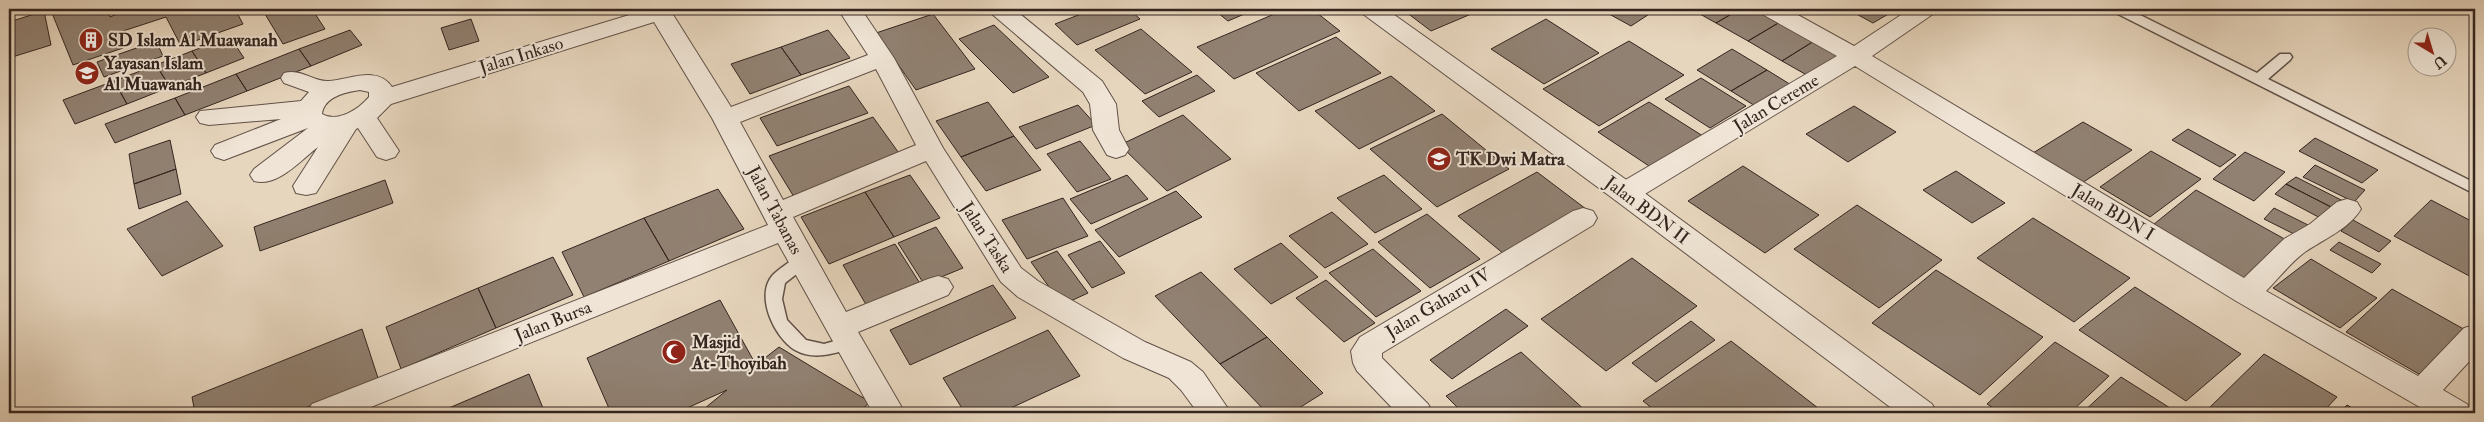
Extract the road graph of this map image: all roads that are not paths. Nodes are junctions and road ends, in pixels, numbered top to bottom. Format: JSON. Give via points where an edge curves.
{"nodes":[{"id":1,"x":850,"y":9,"type":"edge"},
{"id":2,"x":1000,"y":9,"type":"edge"},
{"id":3,"x":1371,"y":9,"type":"edge"},
{"id":4,"x":1770,"y":9,"type":"edge"},
{"id":5,"x":1925,"y":9,"type":"edge"},
{"id":6,"x":2119,"y":9,"type":"edge"},
{"id":7,"x":661,"y":11,"type":"edge"},
{"id":8,"x":1854,"y":56,"type":"junction"},
{"id":9,"x":2285,"y":57,"type":"dead end"},
{"id":10,"x":882,"y":58,"type":"junction"},
{"id":11,"x":292,"y":78,"type":"dead end"},
{"id":12,"x":2259,"y":79,"type":"junction"},
{"id":13,"x":328,"y":90,"type":"junction"},
{"id":14,"x":382,"y":98,"type":"junction"},
{"id":15,"x":210,"y":117,"type":"dead end"},
{"id":16,"x":331,"y":118,"type":"junction"},
{"id":17,"x":725,"y":118,"type":"junction"},
{"id":18,"x":931,"y":149,"type":"junction"},
{"id":19,"x":1116,"y":149,"type":"dead end"},
{"id":20,"x":224,"y":151,"type":"dead end"},
{"id":21,"x":386,"y":151,"type":"dead end"},
{"id":22,"x":263,"y":175,"type":"dead end"},
{"id":23,"x":306,"y":186,"type":"dead end"},
{"id":24,"x":2475,"y":189,"type":"edge"},
{"id":25,"x":1625,"y":194,"type":"junction"},
{"id":26,"x":2347,"y":209,"type":"dead end"},
{"id":27,"x":1583,"y":218,"type":"dead end"},
{"id":28,"x":781,"y":221,"type":"junction"},
{"id":29,"x":802,"y":261,"type":"junction"},
{"id":30,"x":938,"y":287,"type":"dead end"},
{"id":31,"x":2246,"y":293,"type":"junction"},
{"id":32,"x":844,"y":335,"type":"junction"},
{"id":33,"x":2475,"y":336,"type":"edge"},
{"id":34,"x":2421,"y":393,"type":"junction"},
{"id":35,"x":338,"y":410,"type":"edge"},
{"id":36,"x":889,"y":413,"type":"edge"},
{"id":37,"x":1216,"y":413,"type":"edge"},
{"id":38,"x":1417,"y":413,"type":"edge"},
{"id":39,"x":1921,"y":413,"type":"edge"},
{"id":40,"x":2456,"y":413,"type":"edge"}],
"edges":[{"from":1,"to":10,"type":"street","name":"Jalan Taska"},
{"from":2,"to":19,"type":"street","via":[[1093,87],[1103,104],[1106,130]]},
{"from":3,"to":25,"type":"street","name":"Jalan BDN II"},
{"from":4,"to":8,"type":"street","name":"Jalan BDN I"},
{"from":5,"to":8,"type":"street","name":"Jalan Cereme"},
{"from":6,"to":12,"type":"lane"},
{"from":7,"to":14,"type":"street","name":"Jalan Inkaso"},
{"from":7,"to":17,"type":"street","name":"Jalan Tabanas"},
{"from":8,"to":25,"type":"street","name":"Jalan Cereme"},
{"from":8,"to":31,"type":"street","name":"Jalan BDN I"},
{"from":9,"to":12,"type":"lane"},
{"from":10,"to":17,"type":"street"},
{"from":10,"to":18,"type":"street","name":"Jalan Taska"},
{"from":11,"to":13,"type":"street"},
{"from":12,"to":24,"type":"lane"},
{"from":13,"to":14,"type":"street","via":[[360,82],[381,89]]},
{"from":13,"to":16,"type":"street","via":[[316,99]]},
{"from":14,"to":16,"type":"street","via":[[376,107]]},
{"from":15,"to":16,"type":"street"},
{"from":16,"to":20,"type":"street"},
{"from":16,"to":21,"type":"street"},
{"from":16,"to":22,"type":"street"},
{"from":16,"to":23,"type":"street"},
{"from":17,"to":28,"type":"street","name":"Jalan Tabanas"},
{"from":18,"to":28,"type":"street","name":"Jalan Bursa"},
{"from":18,"to":37,"type":"street","name":"Jalan Taska","via":[[1011,275],[1020,284],[1134,350],[1180,370]]},
{"from":25,"to":39,"type":"street","name":"Jalan BDN II"},
{"from":26,"to":31,"type":"street","via":[[2320,231],[2294,246]]},
{"from":27,"to":38,"type":"street","name":"Jalan Gaharu IV","via":[[1371,345],[1366,351],[1368,363]]},
{"from":28,"to":29,"type":"street","name":"Jalan Tabanas"},
{"from":28,"to":35,"type":"street","name":"Jalan Bursa"},
{"from":29,"to":32,"type":"street","name":"Jalan Tabanas"},
{"from":29,"to":32,"type":"lane","via":[[778,280],[774,300],[779,323],[801,344],[824,350]]},
{"from":30,"to":32,"type":"street"},
{"from":31,"to":34,"type":"street","name":"Jalan BDN I"},
{"from":32,"to":36,"type":"street","name":"Jalan Tabanas"},
{"from":33,"to":34,"type":"street"},
{"from":34,"to":40,"type":"street","name":"Jalan BDN I"}]}
